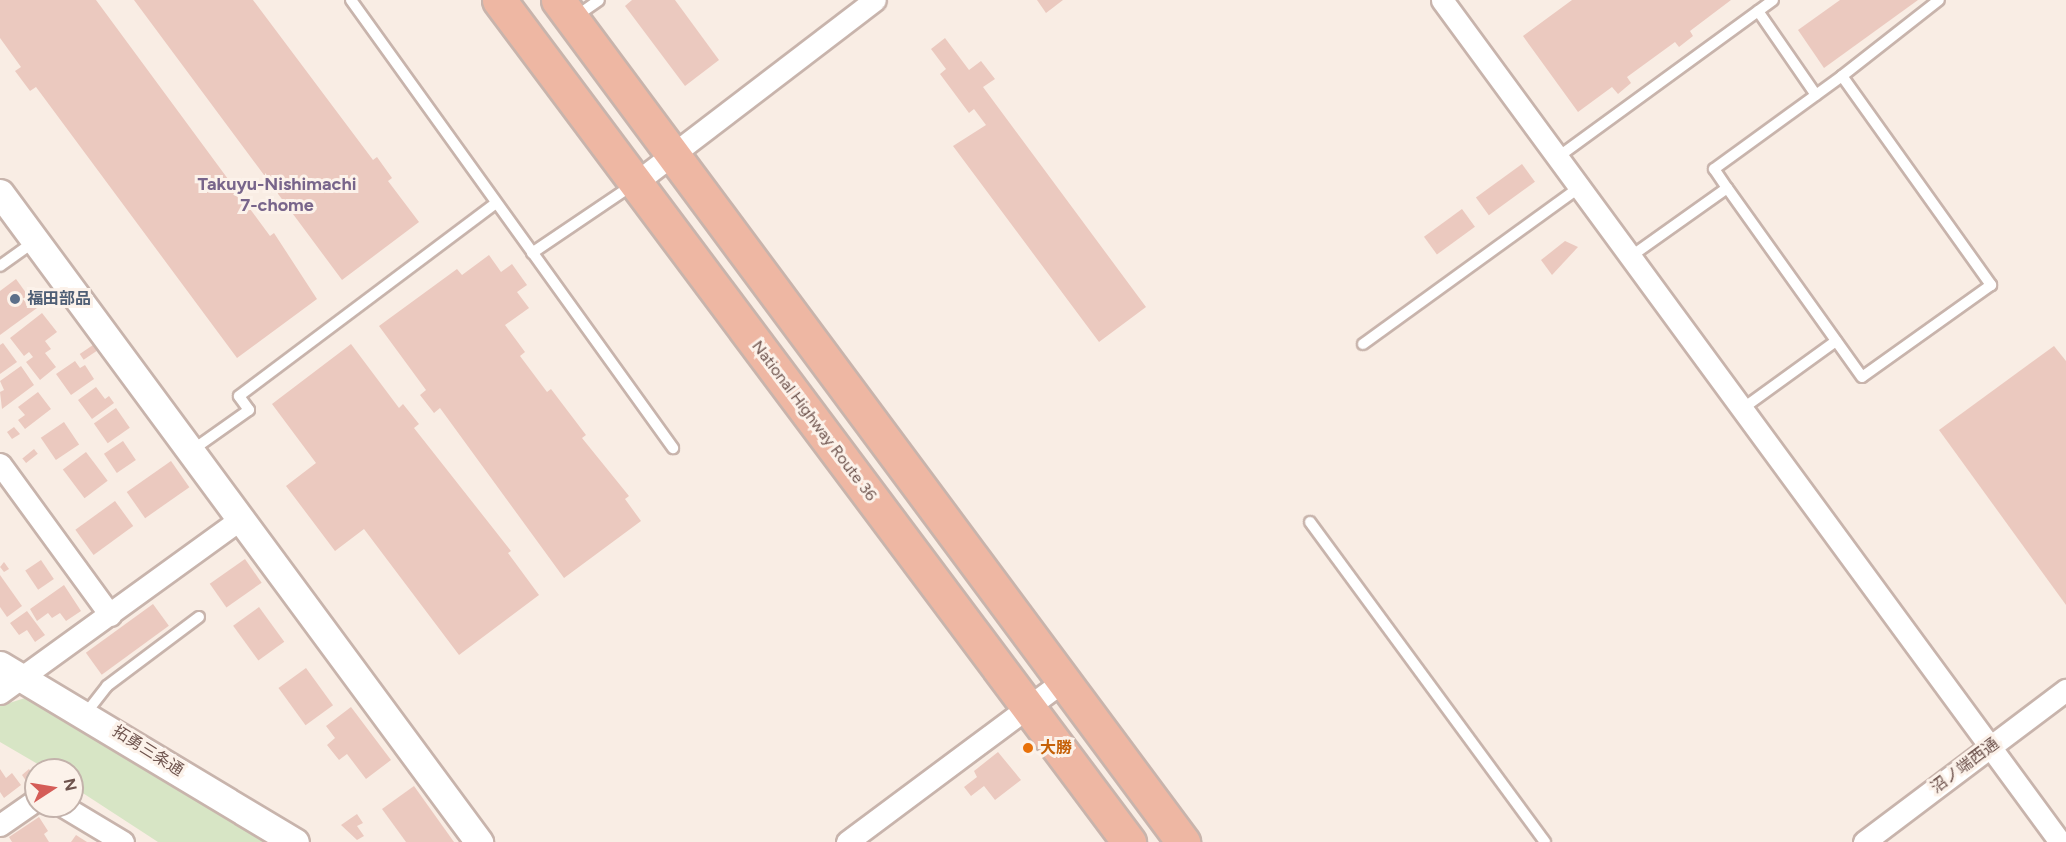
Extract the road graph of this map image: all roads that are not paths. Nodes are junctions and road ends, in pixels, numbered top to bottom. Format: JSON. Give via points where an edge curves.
{"nodes":[{"id":1,"x":351,"y":0,"type":"edge"},
{"id":2,"x":499,"y":0,"type":"edge"},
{"id":3,"x":599,"y":0,"type":"edge"},
{"id":4,"x":875,"y":0,"type":"edge"},
{"id":5,"x":1442,"y":0,"type":"edge"},
{"id":6,"x":1773,"y":0,"type":"edge"},
{"id":7,"x":1939,"y":0,"type":"edge"},
{"id":8,"x":565,"y":10,"type":"edge"},
{"id":9,"x":1758,"y":11,"type":"junction"},
{"id":10,"x":1842,"y":76,"type":"junction"},
{"id":11,"x":1816,"y":95,"type":"junction"},
{"id":12,"x":673,"y":156,"type":"junction"},
{"id":13,"x":1558,"y":158,"type":"junction"},
{"id":14,"x":634,"y":184,"type":"junction"},
{"id":15,"x":1580,"y":187,"type":"junction"},
{"id":16,"x":1727,"y":188,"type":"junction"},
{"id":17,"x":0,"y":193,"type":"edge"},
{"id":18,"x":496,"y":202,"type":"junction"},
{"id":19,"x":35,"y":241,"type":"junction"},
{"id":20,"x":532,"y":253,"type":"junction"},
{"id":21,"x":1630,"y":257,"type":"junction"},
{"id":22,"x":0,"y":266,"type":"edge"},
{"id":23,"x":1836,"y":341,"type":"junction"},
{"id":24,"x":1364,"y":344,"type":"dead end"},
{"id":25,"x":1742,"y":409,"type":"junction"},
{"id":26,"x":673,"y":448,"type":"dead end"},
{"id":27,"x":191,"y":451,"type":"junction"},
{"id":28,"x":0,"y":464,"type":"edge"},
{"id":29,"x":240,"y":519,"type":"junction"},
{"id":30,"x":1310,"y":522,"type":"dead end"},
{"id":31,"x":110,"y":615,"type":"junction"},
{"id":32,"x":200,"y":617,"type":"dead end"},
{"id":33,"x":7,"y":678,"type":"edge"},
{"id":34,"x":1066,"y":679,"type":"junction"},
{"id":35,"x":2066,"y":690,"type":"edge"},
{"id":36,"x":1031,"y":708,"type":"junction"},
{"id":37,"x":86,"y":713,"type":"junction"},
{"id":38,"x":1990,"y":747,"type":"junction"},
{"id":39,"x":24,"y":808,"type":"edge"},
{"id":40,"x":83,"y":818,"type":"edge"},
{"id":41,"x":0,"y":825,"type":"edge"},
{"id":42,"x":123,"y":842,"type":"edge"},
{"id":43,"x":295,"y":842,"type":"edge"},
{"id":44,"x":479,"y":842,"type":"edge"},
{"id":45,"x":847,"y":842,"type":"edge"},
{"id":46,"x":1129,"y":842,"type":"edge"},
{"id":47,"x":1183,"y":842,"type":"edge"},
{"id":48,"x":1545,"y":842,"type":"edge"},
{"id":49,"x":1864,"y":842,"type":"edge"},
{"id":50,"x":2061,"y":842,"type":"edge"}],
"edges":[{"from":1,"to":18,"type":"lane"},
{"from":2,"to":14,"type":"highway","name":"National Highway Route 36"},
{"from":3,"to":8,"type":"lane"},
{"from":4,"to":12,"type":"street"},
{"from":5,"to":13,"type":"street"},
{"from":6,"to":9,"type":"lane"},
{"from":7,"to":10,"type":"lane"},
{"from":8,"to":12,"type":"highway"},
{"from":9,"to":11,"type":"lane"},
{"from":9,"to":13,"type":"lane"},
{"from":10,"to":11,"type":"lane"},
{"from":10,"to":23,"type":"lane","via":[[1991,285],[1862,377]]},
{"from":11,"to":16,"type":"lane","via":[[1714,169]]},
{"from":12,"to":14,"type":"street"},
{"from":12,"to":34,"type":"highway"},
{"from":13,"to":15,"type":"street"},
{"from":14,"to":20,"type":"lane"},
{"from":14,"to":36,"type":"highway","name":"National Highway Route 36"},
{"from":15,"to":21,"type":"street"},
{"from":15,"to":24,"type":"lane"},
{"from":16,"to":21,"type":"lane"},
{"from":16,"to":23,"type":"lane"},
{"from":17,"to":19,"type":"street"},
{"from":18,"to":20,"type":"lane"},
{"from":18,"to":27,"type":"lane","via":[[239,396],[249,410]]},
{"from":19,"to":22,"type":"lane"},
{"from":19,"to":27,"type":"street"},
{"from":20,"to":26,"type":"lane"},
{"from":21,"to":25,"type":"street"},
{"from":23,"to":25,"type":"lane"},
{"from":25,"to":38,"type":"street"},
{"from":27,"to":29,"type":"street"},
{"from":28,"to":31,"type":"street"},
{"from":29,"to":31,"type":"street"},
{"from":29,"to":44,"type":"street"},
{"from":30,"to":48,"type":"lane"},
{"from":31,"to":33,"type":"street"},
{"from":32,"to":37,"type":"lane","via":[[106,686]]},
{"from":33,"to":37,"type":"street","name":"拓勇三条通"},
{"from":34,"to":36,"type":"street"},
{"from":34,"to":47,"type":"highway"},
{"from":35,"to":38,"type":"street","name":"沼ノ端西通"},
{"from":36,"to":45,"type":"street"},
{"from":36,"to":46,"type":"highway","name":"National Highway Route 36"},
{"from":37,"to":43,"type":"street","name":"拓勇三条通"},
{"from":38,"to":49,"type":"street","name":"沼ノ端西通"},
{"from":38,"to":50,"type":"street"},
{"from":39,"to":41,"type":"street"},
{"from":40,"to":42,"type":"street"}]}
